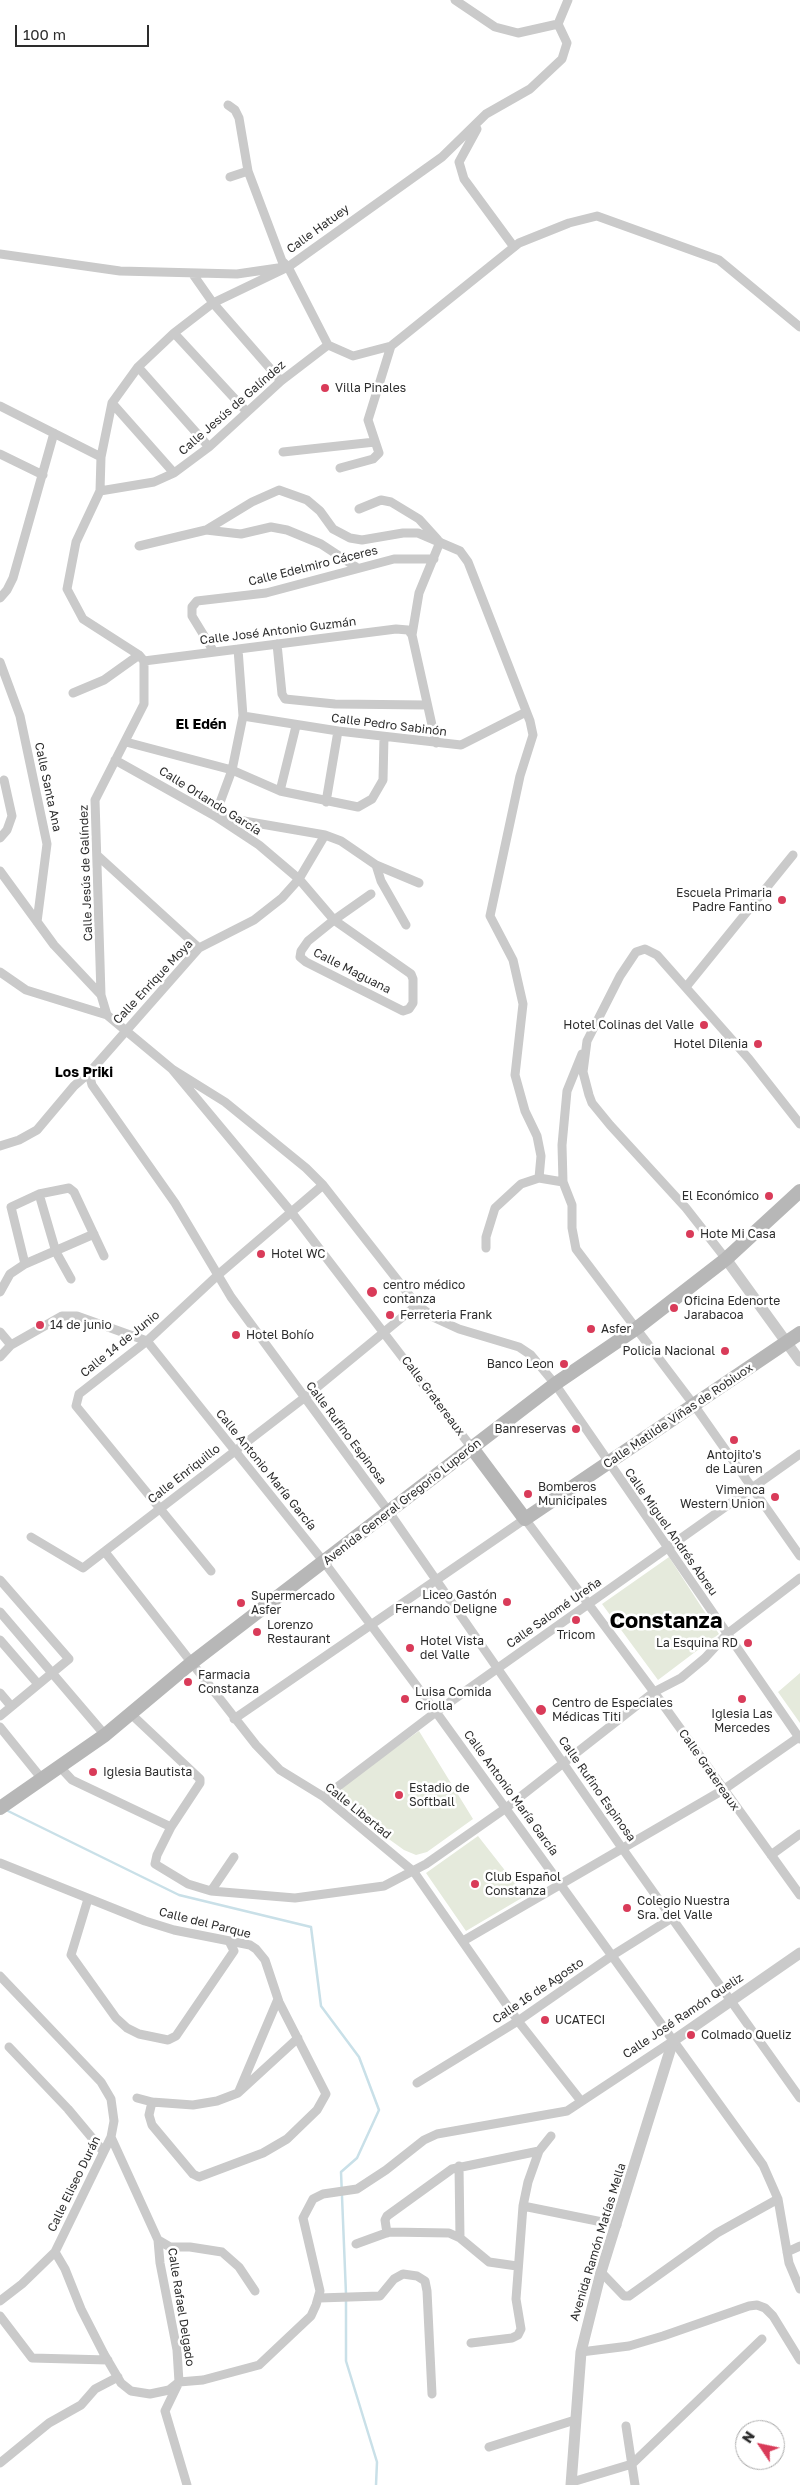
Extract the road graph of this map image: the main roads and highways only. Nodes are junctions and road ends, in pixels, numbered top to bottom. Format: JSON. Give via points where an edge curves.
{"nodes":[{"id":1,"x":800,"y":1191,"type":"edge"},
{"id":2,"x":800,"y":1333,"type":"edge"},
{"id":3,"x":472,"y":1448,"type":"junction"},
{"id":4,"x":525,"y":1519,"type":"joint"},
{"id":5,"x":0,"y":1808,"type":"edge"}],
"edges":[{"from":1,"to":3,"type":"main road","name":"Avenida General Gregorio Luperón","via":[[726,1259]]},
{"from":2,"to":4,"type":"main road","name":"Calle Matilde Viñas de Robiuox"},
{"from":3,"to":4,"type":"main road","name":"Calle Gratereaux"},
{"from":3,"to":5,"type":"main road","name":"Avenida General Gregorio Luperón","via":[[190,1664],[105,1735]]}]}
